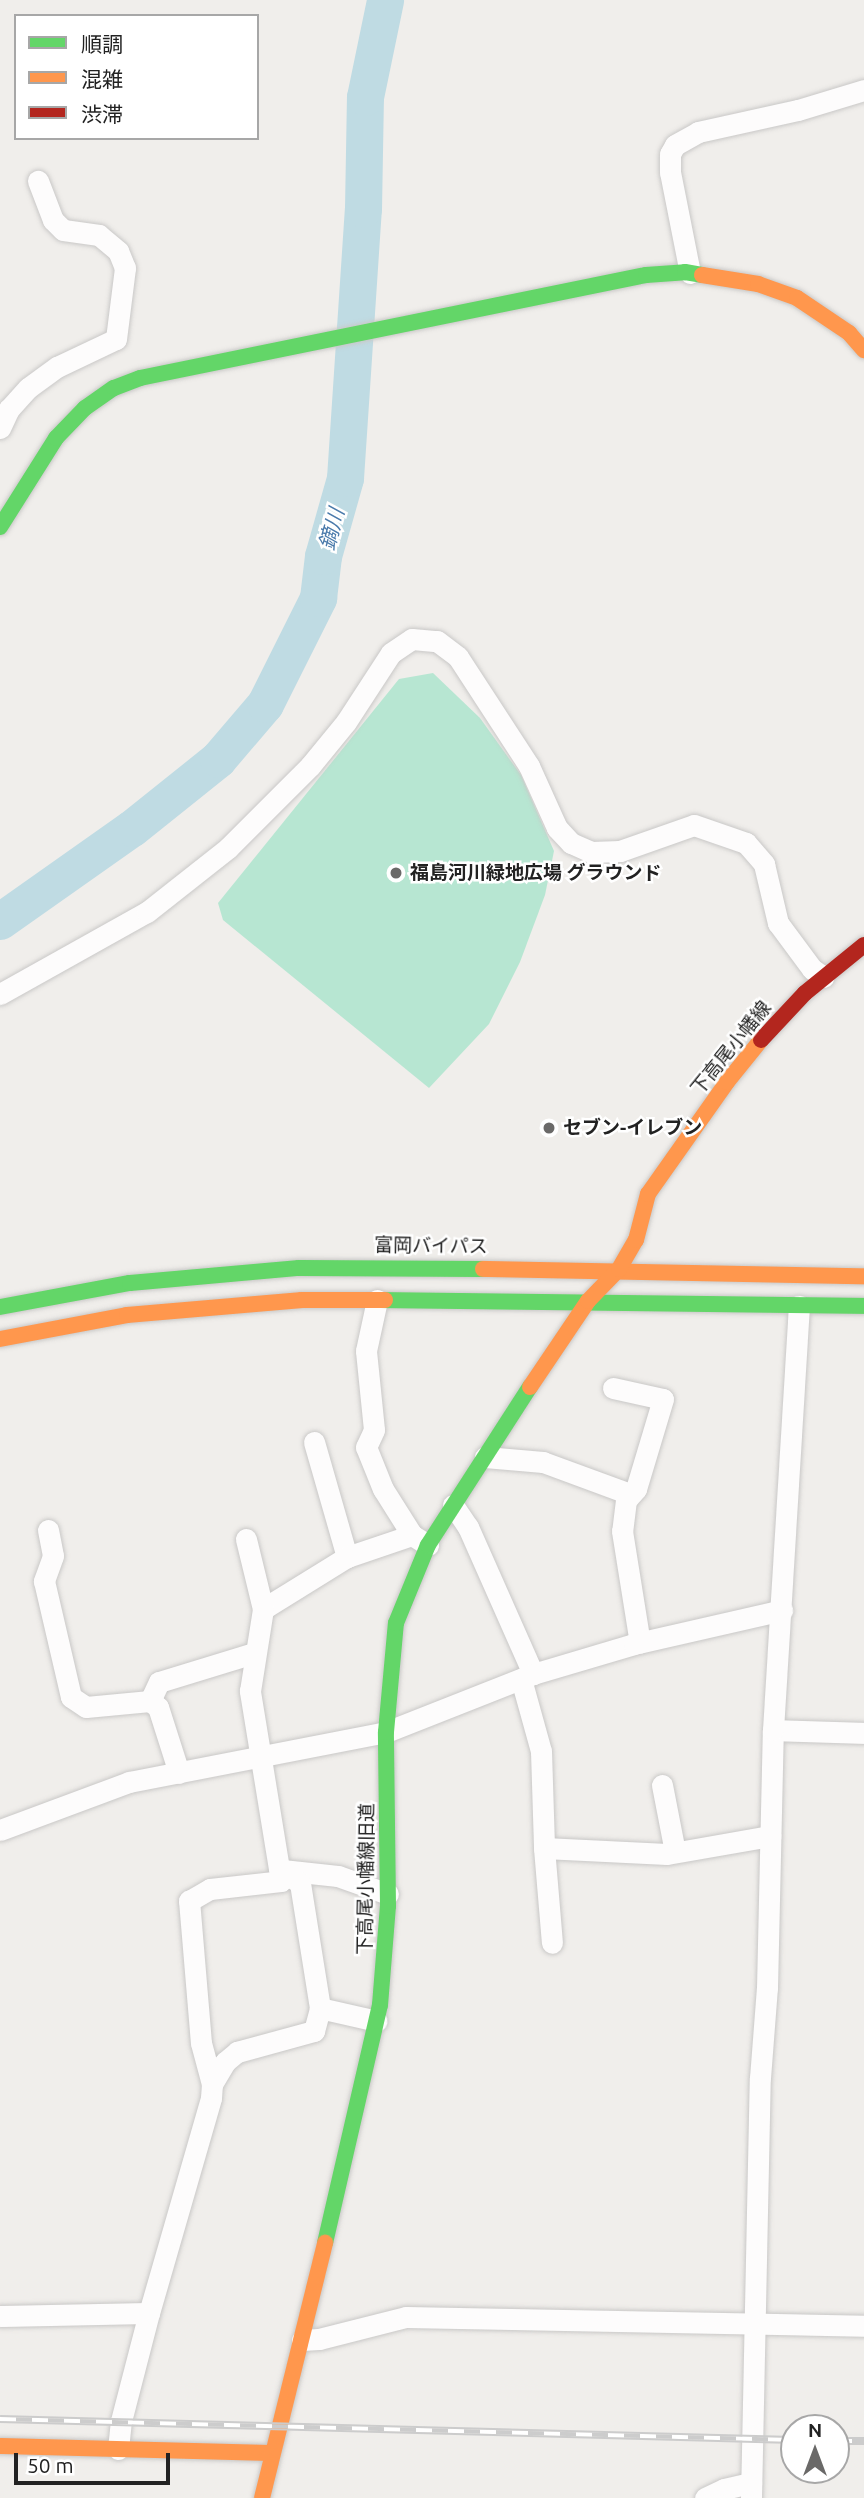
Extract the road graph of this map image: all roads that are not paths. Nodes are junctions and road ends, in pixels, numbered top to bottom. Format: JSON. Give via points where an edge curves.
{"nodes":[{"id":1,"x":864,"y":90,"type":"edge"},
{"id":2,"x":38,"y":181,"type":"dead end"},
{"id":3,"x":690,"y":273,"type":"junction"},
{"id":4,"x":857,"y":330,"type":"edge"},
{"id":5,"x":864,"y":349,"type":"edge"},
{"id":6,"x":0,"y":428,"type":"edge"},
{"id":7,"x":0,"y":527,"type":"edge"},
{"id":8,"x":864,"y":946,"type":"edge"},
{"id":9,"x":824,"y":976,"type":"junction"},
{"id":10,"x":0,"y":994,"type":"edge"},
{"id":11,"x":619,"y":1269,"type":"junction"},
{"id":12,"x":864,"y":1276,"type":"edge"},
{"id":13,"x":377,"y":1300,"type":"junction"},
{"id":14,"x":588,"y":1301,"type":"junction"},
{"id":15,"x":799,"y":1306,"type":"junction"},
{"id":16,"x":864,"y":1306,"type":"edge"},
{"id":17,"x":0,"y":1307,"type":"edge"},
{"id":18,"x":0,"y":1339,"type":"edge"},
{"id":19,"x":612,"y":1388,"type":"dead end"},
{"id":20,"x":314,"y":1442,"type":"dead end"},
{"id":21,"x":485,"y":1458,"type":"junction"},
{"id":22,"x":630,"y":1493,"type":"junction"},
{"id":23,"x":453,"y":1505,"type":"junction"},
{"id":24,"x":48,"y":1530,"type":"dead end"},
{"id":25,"x":246,"y":1539,"type":"dead end"},
{"id":26,"x":420,"y":1540,"type":"junction"},
{"id":27,"x":346,"y":1557,"type":"junction"},
{"id":28,"x":263,"y":1609,"type":"junction"},
{"id":29,"x":782,"y":1610,"type":"junction"},
{"id":30,"x":640,"y":1643,"type":"junction"},
{"id":31,"x":254,"y":1653,"type":"junction"},
{"id":32,"x":527,"y":1676,"type":"junction"},
{"id":33,"x":150,"y":1701,"type":"junction"},
{"id":34,"x":773,"y":1730,"type":"junction"},
{"id":35,"x":386,"y":1732,"type":"junction"},
{"id":36,"x":864,"y":1733,"type":"edge"},
{"id":37,"x":259,"y":1755,"type":"junction"},
{"id":38,"x":179,"y":1773,"type":"junction"},
{"id":39,"x":662,"y":1785,"type":"dead end"},
{"id":40,"x":0,"y":1830,"type":"edge"},
{"id":41,"x":770,"y":1836,"type":"junction"},
{"id":42,"x":544,"y":1848,"type":"junction"},
{"id":43,"x":675,"y":1852,"type":"junction"},
{"id":44,"x":279,"y":1870,"type":"junction"},
{"id":45,"x":388,"y":1894,"type":"junction"},
{"id":46,"x":552,"y":1943,"type":"dead end"},
{"id":47,"x":320,"y":2008,"type":"junction"},
{"id":48,"x":377,"y":2021,"type":"junction"},
{"id":49,"x":212,"y":2084,"type":"junction"},
{"id":50,"x":149,"y":2313,"type":"junction"},
{"id":51,"x":0,"y":2316,"type":"edge"},
{"id":52,"x":756,"y":2325,"type":"junction"},
{"id":53,"x":864,"y":2326,"type":"edge"},
{"id":54,"x":302,"y":2340,"type":"junction"},
{"id":55,"x":0,"y":2446,"type":"edge"},
{"id":56,"x":118,"y":2449,"type":"junction"},
{"id":57,"x":272,"y":2453,"type":"junction"},
{"id":58,"x":751,"y":2490,"type":"edge"},
{"id":59,"x":262,"y":2498,"type":"edge"},
{"id":60,"x":705,"y":2498,"type":"edge"}],
"edges":[{"from":1,"to":3,"type":"street","via":[[698,132],[675,145],[670,172]]},
{"from":2,"to":6,"type":"street","via":[[53,220],[63,230],[99,235],[118,251],[125,268],[116,339],[57,367],[28,388],[9,409]]},
{"from":3,"to":4,"type":"main road","via":[[758,284],[797,298]]},
{"from":3,"to":7,"type":"main road","via":[[646,275],[140,378],[85,408],[55,438]]},
{"from":4,"to":5,"type":"main road"},
{"from":8,"to":9,"type":"main road","name":"下高尾小幡線"},
{"from":9,"to":10,"type":"street","via":[[811,969],[778,923],[764,864],[746,843],[694,825],[620,851],[591,852],[571,843],[557,828],[529,766],[458,657],[437,641],[412,639],[391,653],[346,722],[310,766],[228,848],[147,912]]},
{"from":9,"to":11,"type":"main road","name":"下高尾小幡線","via":[[751,1051],[700,1119],[649,1195],[636,1240]]},
{"from":11,"to":12,"type":"main road","name":"富岡バイパス"},
{"from":11,"to":14,"type":"main road","name":"下高尾小幡線"},
{"from":11,"to":17,"type":"main road","name":"富岡バイパス","via":[[299,1268],[130,1283]]},
{"from":13,"to":14,"type":"main road"},
{"from":13,"to":18,"type":"main road","via":[[193,1308],[60,1325]]},
{"from":13,"to":26,"type":"street","via":[[366,1351],[374,1430],[366,1447],[383,1489]]},
{"from":14,"to":15,"type":"main road"},
{"from":14,"to":21,"type":"main road","name":"下高尾小幡線旧道"},
{"from":15,"to":16,"type":"main road"},
{"from":15,"to":29,"type":"street"},
{"from":19,"to":22,"type":"street","via":[[663,1399],[636,1489]]},
{"from":20,"to":27,"type":"street"},
{"from":21,"to":22,"type":"street","via":[[543,1462]]},
{"from":21,"to":23,"type":"main road","name":"下高尾小幡線旧道"},
{"from":22,"to":30,"type":"street","via":[[622,1531]]},
{"from":23,"to":26,"type":"main road","name":"下高尾小幡線旧道"},
{"from":23,"to":32,"type":"street","via":[[468,1527]]},
{"from":24,"to":33,"type":"street","via":[[53,1556],[44,1581],[71,1697],[86,1707]]},
{"from":25,"to":28,"type":"street"},
{"from":26,"to":27,"type":"street"},
{"from":26,"to":35,"type":"main road","name":"下高尾小幡線旧道","via":[[397,1623]]},
{"from":27,"to":28,"type":"street"},
{"from":28,"to":31,"type":"street"},
{"from":29,"to":30,"type":"street"},
{"from":29,"to":34,"type":"street"},
{"from":30,"to":32,"type":"street"},
{"from":31,"to":33,"type":"street","via":[[159,1682]]},
{"from":31,"to":37,"type":"street","via":[[250,1691]]},
{"from":32,"to":35,"type":"street"},
{"from":32,"to":42,"type":"street","via":[[541,1751]]},
{"from":33,"to":38,"type":"street","via":[[158,1707]]},
{"from":34,"to":36,"type":"street"},
{"from":34,"to":41,"type":"street"},
{"from":35,"to":37,"type":"street"},
{"from":35,"to":45,"type":"main road","name":"下高尾小幡線旧道"},
{"from":37,"to":38,"type":"street"},
{"from":37,"to":44,"type":"street"},
{"from":38,"to":40,"type":"street","via":[[129,1782]]},
{"from":39,"to":43,"type":"street"},
{"from":41,"to":43,"type":"street"},
{"from":41,"to":52,"type":"street"},
{"from":42,"to":43,"type":"street"},
{"from":42,"to":46,"type":"street"},
{"from":44,"to":45,"type":"street","via":[[338,1876]]},
{"from":44,"to":47,"type":"street","via":[[300,1883]]},
{"from":44,"to":49,"type":"street","via":[[281,1881],[210,1889],[189,1901],[201,2043]]},
{"from":45,"to":48,"type":"main road","name":"下高尾小幡線旧道","via":[[385,1973]]},
{"from":47,"to":48,"type":"street"},
{"from":47,"to":49,"type":"street","via":[[314,2031],[237,2052]]},
{"from":48,"to":54,"type":"main road","name":"下高尾小幡線旧道"},
{"from":49,"to":50,"type":"street"},
{"from":50,"to":51,"type":"street"},
{"from":50,"to":56,"type":"street"},
{"from":52,"to":53,"type":"street"},
{"from":52,"to":54,"type":"street","via":[[406,2317]]},
{"from":52,"to":58,"type":"street"},
{"from":54,"to":57,"type":"main road","name":"下高尾小幡線旧道"},
{"from":55,"to":56,"type":"main road"},
{"from":56,"to":57,"type":"main road"},
{"from":57,"to":59,"type":"main road","name":"下高尾小幡線旧道"},
{"from":58,"to":60,"type":"street","via":[[724,2489]]}]}
